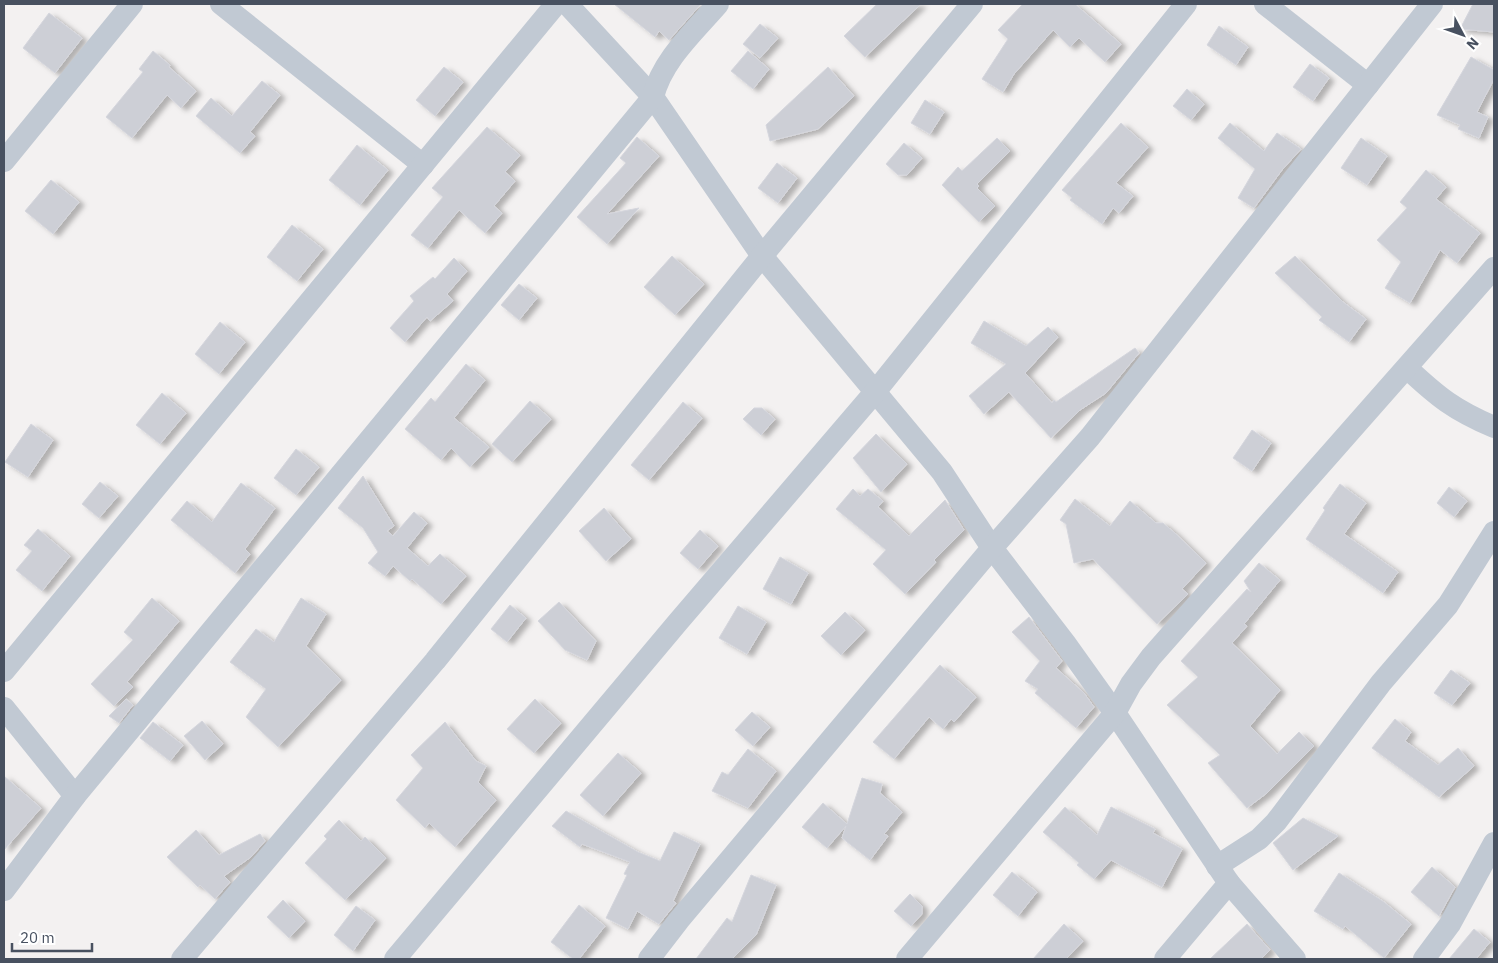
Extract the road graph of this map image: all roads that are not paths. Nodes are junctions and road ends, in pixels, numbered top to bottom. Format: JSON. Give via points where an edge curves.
{"nodes":[{"id":1,"x":132,"y":4,"type":"edge"},
{"id":2,"x":221,"y":4,"type":"edge"},
{"id":3,"x":556,"y":4,"type":"edge"},
{"id":4,"x":567,"y":4,"type":"edge"},
{"id":5,"x":718,"y":4,"type":"edge"},
{"id":6,"x":972,"y":4,"type":"edge"},
{"id":7,"x":1186,"y":4,"type":"edge"},
{"id":8,"x":1265,"y":4,"type":"edge"},
{"id":9,"x":1432,"y":4,"type":"edge"},
{"id":10,"x":1368,"y":85,"type":"junction"},
{"id":11,"x":653,"y":97,"type":"junction"},
{"id":12,"x":4,"y":160,"type":"edge"},
{"id":13,"x":423,"y":165,"type":"junction"},
{"id":14,"x":762,"y":256,"type":"junction"},
{"id":15,"x":1494,"y":268,"type":"edge"},
{"id":16,"x":1406,"y":368,"type":"junction"},
{"id":17,"x":875,"y":392,"type":"junction"},
{"id":18,"x":1494,"y":427,"type":"edge"},
{"id":19,"x":1494,"y":532,"type":"edge"},
{"id":20,"x":992,"y":548,"type":"junction"},
{"id":21,"x":4,"y":671,"type":"edge"},
{"id":22,"x":4,"y":708,"type":"edge"},
{"id":23,"x":1115,"y":713,"type":"junction"},
{"id":24,"x":75,"y":796,"type":"junction"},
{"id":25,"x":1494,"y":843,"type":"edge"},
{"id":26,"x":1223,"y":874,"type":"junction"},
{"id":27,"x":4,"y":890,"type":"edge"},
{"id":28,"x":182,"y":959,"type":"edge"},
{"id":29,"x":395,"y":959,"type":"edge"},
{"id":30,"x":649,"y":959,"type":"edge"},
{"id":31,"x":907,"y":959,"type":"edge"},
{"id":32,"x":1165,"y":959,"type":"edge"},
{"id":33,"x":1294,"y":959,"type":"edge"},
{"id":34,"x":1424,"y":959,"type":"edge"}],
"edges":[{"from":1,"to":12,"type":"street"},
{"from":2,"to":13,"type":"street"},
{"from":3,"to":13,"type":"street"},
{"from":4,"to":11,"type":"street"},
{"from":5,"to":11,"type":"street","via":[[665,66]]},
{"from":6,"to":14,"type":"street"},
{"from":7,"to":17,"type":"street"},
{"from":8,"to":10,"type":"street"},
{"from":9,"to":10,"type":"street"},
{"from":10,"to":20,"type":"street","via":[[1119,401]]},
{"from":11,"to":14,"type":"street"},
{"from":11,"to":24,"type":"street"},
{"from":13,"to":21,"type":"street"},
{"from":14,"to":17,"type":"street"},
{"from":14,"to":28,"type":"street","via":[[435,661]]},
{"from":15,"to":16,"type":"street"},
{"from":16,"to":18,"type":"street","via":[[1442,400],[1463,414]]},
{"from":16,"to":23,"type":"street","via":[[1151,657]]},
{"from":17,"to":20,"type":"street","via":[[958,493]]},
{"from":17,"to":29,"type":"street"},
{"from":19,"to":26,"type":"street","via":[[1453,597],[1381,683],[1276,822]]},
{"from":20,"to":23,"type":"street"},
{"from":20,"to":30,"type":"street"},
{"from":22,"to":24,"type":"street"},
{"from":23,"to":26,"type":"street"},
{"from":23,"to":31,"type":"street"},
{"from":24,"to":27,"type":"street"},
{"from":25,"to":34,"type":"street","via":[[1450,924]]},
{"from":26,"to":32,"type":"street"},
{"from":26,"to":33,"type":"street"}]}
